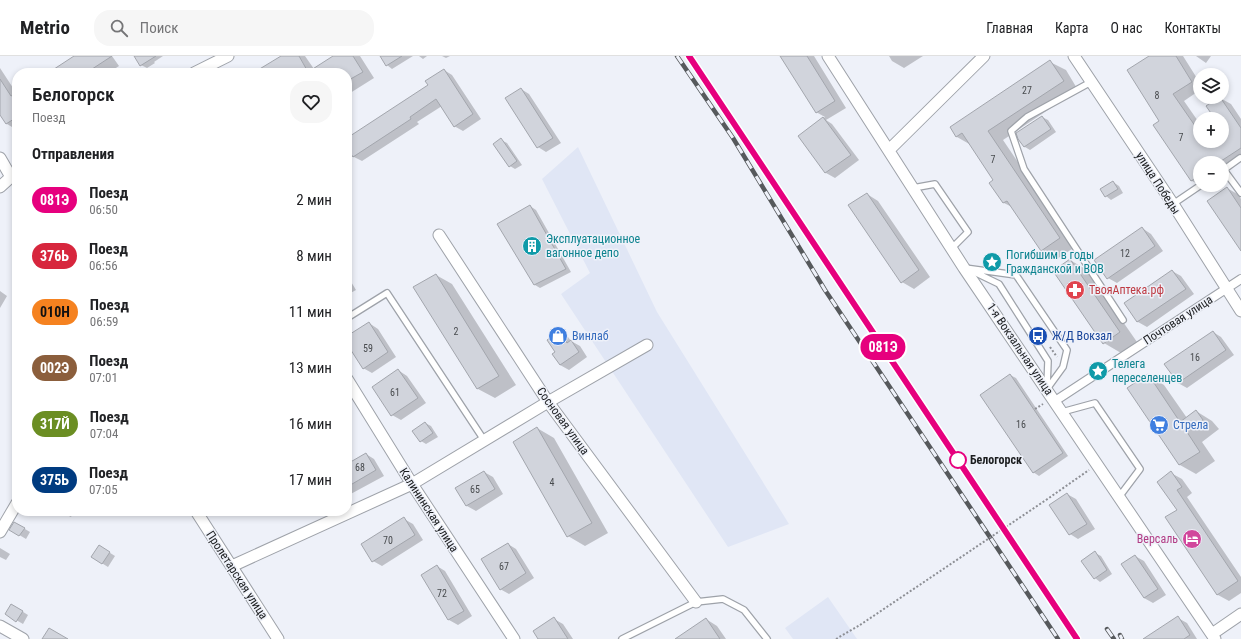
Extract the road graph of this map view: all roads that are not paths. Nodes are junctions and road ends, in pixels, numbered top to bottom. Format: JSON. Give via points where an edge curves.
{"nodes":[{"id":1,"x":228,"y":56,"type":"edge"},
{"id":2,"x":828,"y":56,"type":"edge"},
{"id":3,"x":984,"y":56,"type":"edge"},
{"id":4,"x":1074,"y":56,"type":"edge"},
{"id":5,"x":204,"y":68,"type":"edge"},
{"id":6,"x":1091,"y":82,"type":"junction"},
{"id":7,"x":889,"y":150,"type":"junction"},
{"id":8,"x":0,"y":158,"type":"edge"},
{"id":9,"x":1240,"y":158,"type":"edge"},
{"id":10,"x":1229,"y":166,"type":"edge"},
{"id":11,"x":12,"y":173,"type":"edge"},
{"id":12,"x":12,"y":177,"type":"edge"},
{"id":13,"x":1229,"y":177,"type":"edge"},
{"id":14,"x":0,"y":186,"type":"edge"},
{"id":15,"x":913,"y":188,"type":"junction"},
{"id":16,"x":1193,"y":190,"type":"edge"},
{"id":17,"x":1241,"y":192,"type":"edge"},
{"id":18,"x":1173,"y":204,"type":"junction"},
{"id":19,"x":439,"y":235,"type":"dead end"},
{"id":20,"x":952,"y":248,"type":"junction"},
{"id":21,"x":964,"y":268,"type":"junction"},
{"id":22,"x":1241,"y":279,"type":"edge"},
{"id":23,"x":1226,"y":289,"type":"junction"},
{"id":24,"x":1241,"y":311,"type":"edge"},
{"id":25,"x":352,"y":315,"type":"edge"},
{"id":26,"x":1123,"y":320,"type":"dead end"},
{"id":27,"x":647,"y":345,"type":"dead end"},
{"id":28,"x":352,"y":387,"type":"edge"},
{"id":29,"x":1047,"y":389,"type":"junction"},
{"id":30,"x":548,"y":402,"type":"junction"},
{"id":31,"x":1052,"y":404,"type":"junction"},
{"id":32,"x":1062,"y":412,"type":"junction"},
{"id":33,"x":484,"y":440,"type":"junction"},
{"id":34,"x":412,"y":484,"type":"junction"},
{"id":35,"x":1120,"y":497,"type":"junction"},
{"id":36,"x":352,"y":511,"type":"edge"},
{"id":37,"x":12,"y":512,"type":"edge"},
{"id":38,"x":199,"y":516,"type":"edge"},
{"id":39,"x":342,"y":516,"type":"edge"},
{"id":40,"x":0,"y":532,"type":"edge"},
{"id":41,"x":232,"y":566,"type":"junction"},
{"id":42,"x":696,"y":602,"type":"junction"},
{"id":43,"x":1241,"y":614,"type":"edge"},
{"id":44,"x":0,"y":626,"type":"edge"},
{"id":45,"x":1214,"y":636,"type":"edge"},
{"id":46,"x":23,"y":639,"type":"edge"},
{"id":47,"x":278,"y":639,"type":"edge"},
{"id":48,"x":514,"y":639,"type":"edge"},
{"id":49,"x":622,"y":639,"type":"edge"},
{"id":50,"x":767,"y":639,"type":"edge"}],
"edges":[{"from":1,"to":5,"type":"street"},
{"from":2,"to":7,"type":"street","name":"1-я Вокзальная улица"},
{"from":3,"to":7,"type":"street"},
{"from":4,"to":6,"type":"street","name":"улица Победы"},
{"from":6,"to":18,"type":"street","name":"улица Победы"},
{"from":6,"to":26,"type":"lane","via":[[1027,117],[1010,131],[1024,168]]},
{"from":7,"to":15,"type":"street","name":"1-я Вокзальная улица"},
{"from":8,"to":11,"type":"street"},
{"from":9,"to":10,"type":"lane"},
{"from":12,"to":14,"type":"street"},
{"from":13,"to":17,"type":"lane"},
{"from":15,"to":20,"type":"street","name":"1-я Вокзальная улица"},
{"from":15,"to":20,"type":"lane","via":[[935,184],[968,232]]},
{"from":16,"to":18,"type":"lane"},
{"from":18,"to":23,"type":"street","name":"улица Победы"},
{"from":19,"to":30,"type":"street","name":"Сосновая улица"},
{"from":20,"to":21,"type":"street","name":"1-я Вокзальная улица"},
{"from":21,"to":29,"type":"street","name":"1-я Вокзальная улица"},
{"from":21,"to":29,"type":"lane","via":[[999,284],[1048,361]]},
{"from":21,"to":29,"type":"lane","via":[[1016,275],[1067,350],[1063,367]]},
{"from":22,"to":23,"type":"street","name":"Почтовая улица"},
{"from":23,"to":24,"type":"street","name":"улица Победы"},
{"from":23,"to":31,"type":"street","name":"Почтовая улица"},
{"from":25,"to":33,"type":"lane","via":[[387,293]]},
{"from":27,"to":30,"type":"street"},
{"from":28,"to":34,"type":"street","name":"Калининская улица"},
{"from":29,"to":31,"type":"street","name":"1-я Вокзальная улица"},
{"from":30,"to":33,"type":"street"},
{"from":30,"to":42,"type":"street","name":"Сосновая улица"},
{"from":31,"to":32,"type":"street","name":"1-я Вокзальная улица"},
{"from":32,"to":35,"type":"street","name":"1-я Вокзальная улица"},
{"from":32,"to":35,"type":"lane","via":[[1095,403],[1140,469]]},
{"from":33,"to":34,"type":"street"},
{"from":34,"to":36,"type":"street"},
{"from":34,"to":48,"type":"street","name":"Калининская улица"},
{"from":35,"to":45,"type":"street","name":"1-я Вокзальная улица"},
{"from":37,"to":40,"type":"street"},
{"from":38,"to":41,"type":"street","name":"Пролетарская улица"},
{"from":39,"to":41,"type":"street"},
{"from":41,"to":47,"type":"street","name":"Пролетарская улица"},
{"from":42,"to":49,"type":"lane"},
{"from":42,"to":50,"type":"lane","via":[[723,599],[744,610]]},
{"from":43,"to":45,"type":"street"},
{"from":44,"to":46,"type":"street"}]}
